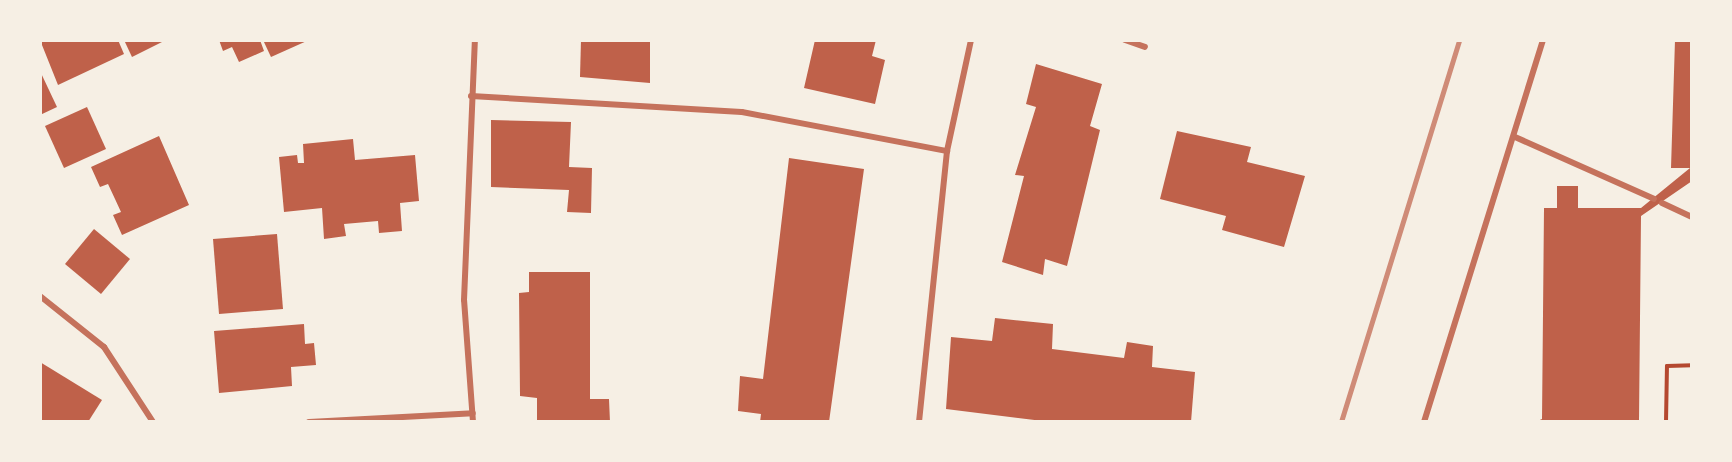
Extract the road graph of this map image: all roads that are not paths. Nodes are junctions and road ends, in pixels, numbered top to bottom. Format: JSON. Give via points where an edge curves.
{"nodes":[{"id":1,"x":475,"y":40,"type":"edge"},
{"id":2,"x":971,"y":40,"type":"edge"},
{"id":3,"x":1125,"y":40,"type":"edge"},
{"id":4,"x":1543,"y":40,"type":"edge"},
{"id":5,"x":1145,"y":47,"type":"dead end"},
{"id":6,"x":471,"y":96,"type":"junction"},
{"id":7,"x":1515,"y":137,"type":"junction"},
{"id":8,"x":947,"y":151,"type":"junction"},
{"id":9,"x":1653,"y":198,"type":"dead end"},
{"id":10,"x":1662,"y":203,"type":"dead end"},
{"id":11,"x":1692,"y":217,"type":"edge"},
{"id":12,"x":40,"y":296,"type":"edge"},
{"id":13,"x":473,"y":412,"type":"junction"},
{"id":14,"x":153,"y":422,"type":"edge"},
{"id":15,"x":309,"y":422,"type":"edge"},
{"id":16,"x":473,"y":422,"type":"edge"},
{"id":17,"x":919,"y":422,"type":"edge"},
{"id":18,"x":1424,"y":422,"type":"edge"}],
"edges":[{"from":1,"to":6,"type":"street"},
{"from":2,"to":8,"type":"street"},
{"from":3,"to":5,"type":"street"},
{"from":4,"to":7,"type":"street"},
{"from":6,"to":8,"type":"street","via":[[742,112]]},
{"from":6,"to":13,"type":"street","via":[[464,300]]},
{"from":7,"to":9,"type":"street"},
{"from":7,"to":18,"type":"street"},
{"from":8,"to":17,"type":"street"},
{"from":10,"to":11,"type":"street"},
{"from":12,"to":14,"type":"street","via":[[104,347]]},
{"from":13,"to":15,"type":"street"},
{"from":13,"to":16,"type":"street"}]}
